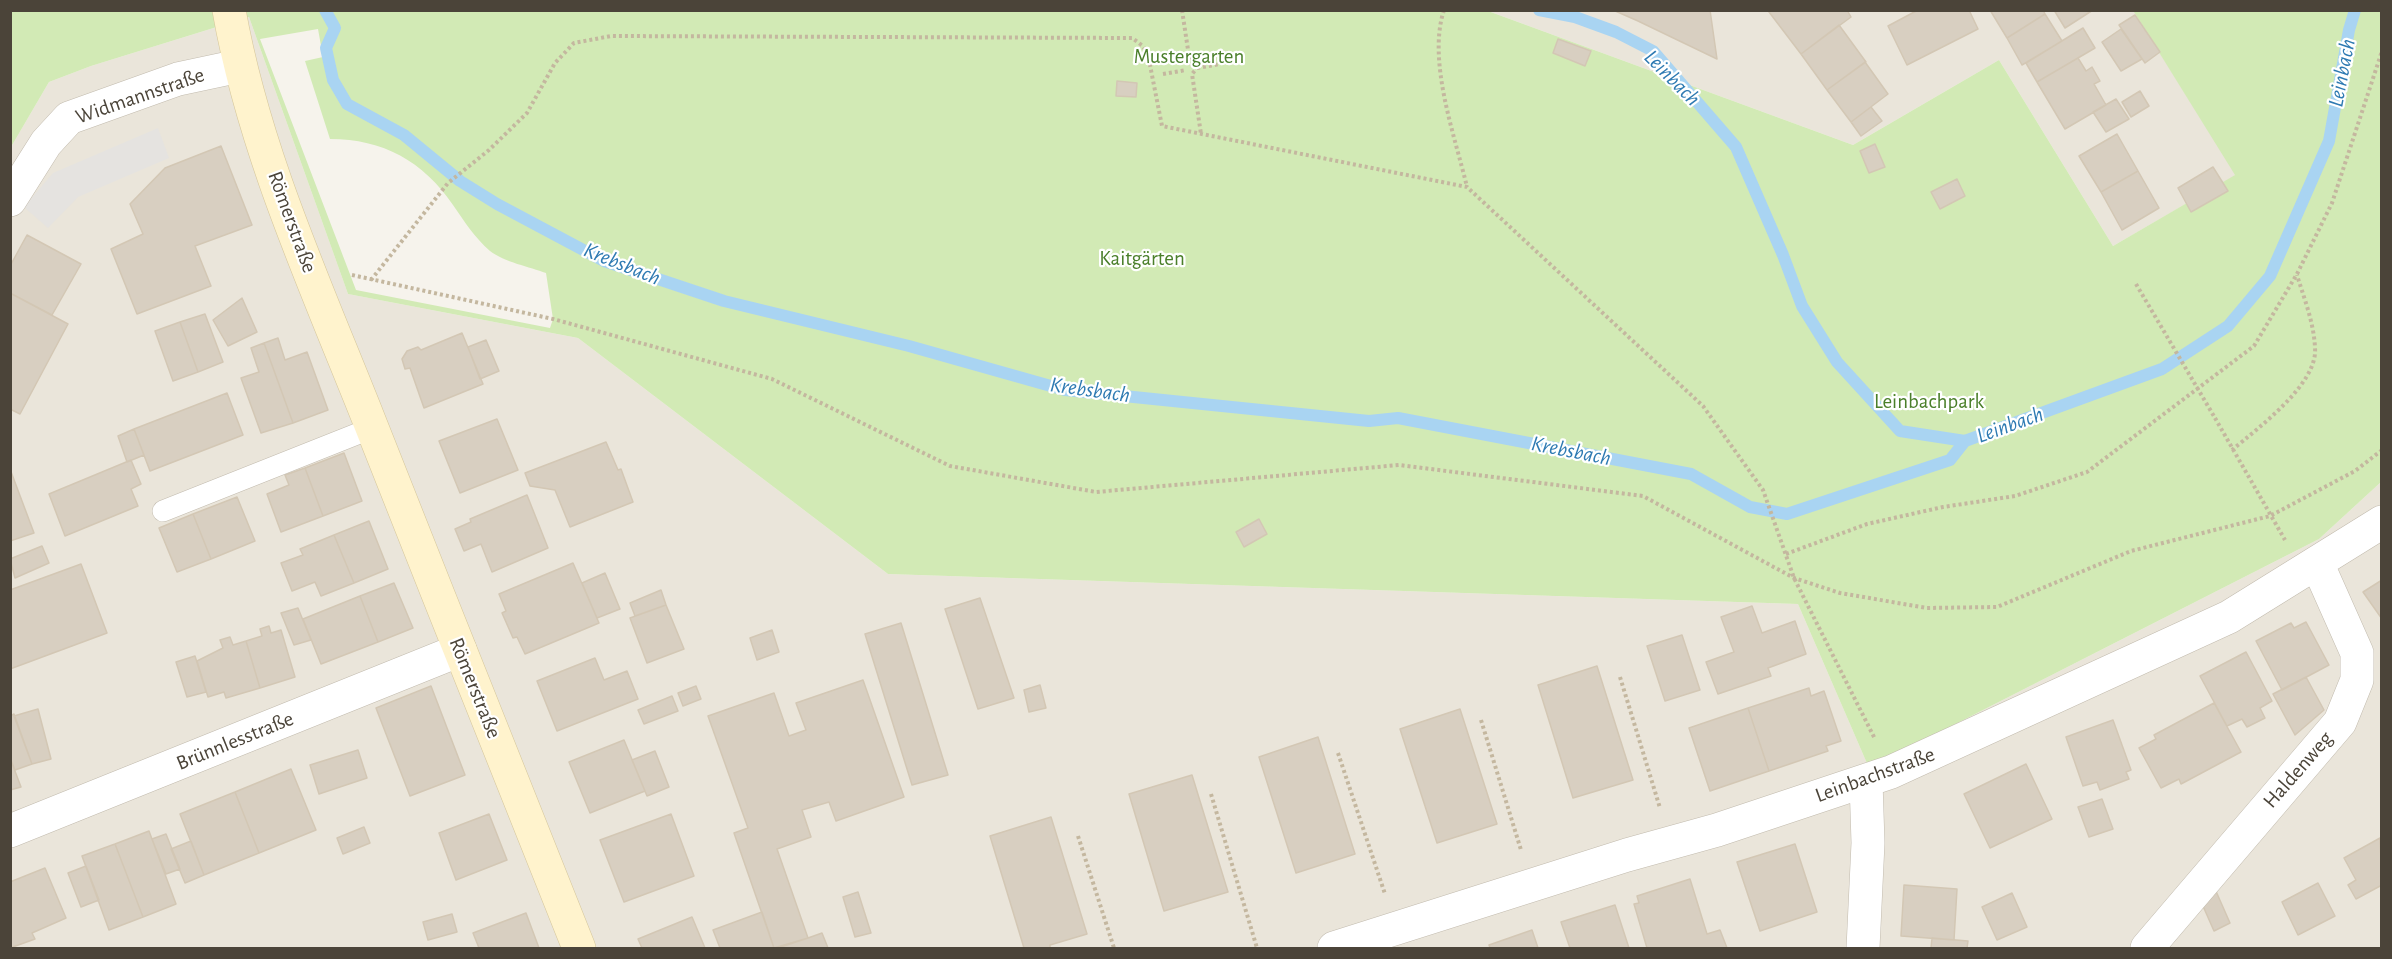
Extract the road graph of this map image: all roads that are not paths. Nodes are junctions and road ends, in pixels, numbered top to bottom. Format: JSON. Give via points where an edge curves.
{"nodes":[{"id":1,"x":229,"y":10,"type":"edge"},
{"id":2,"x":239,"y":66,"type":"junction"},
{"id":3,"x":10,"y":200,"type":"edge"},
{"id":4,"x":372,"y":428,"type":"junction"},
{"id":5,"x":163,"y":511,"type":"dead end"},
{"id":6,"x":2382,"y":522,"type":"edge"},
{"id":7,"x":2318,"y":563,"type":"junction"},
{"id":8,"x":460,"y":650,"type":"junction"},
{"id":9,"x":1879,"y":776,"type":"junction"},
{"id":10,"x":10,"y":831,"type":"edge"},
{"id":11,"x":579,"y":948,"type":"edge"},
{"id":12,"x":1334,"y":948,"type":"edge"},
{"id":13,"x":1863,"y":948,"type":"edge"},
{"id":14,"x":2147,"y":948,"type":"edge"}],
"edges":[{"from":1,"to":2,"type":"main road","name":"Römerstraße"},
{"from":2,"to":3,"type":"street","name":"Widmannstraße","via":[[178,79],[69,118],[46,143]]},
{"from":2,"to":4,"type":"main road","name":"Römerstraße","via":[[308,268]]},
{"from":4,"to":5,"type":"lane"},
{"from":4,"to":8,"type":"main road","name":"Römerstraße"},
{"from":6,"to":7,"type":"street","name":"Leinbachstraße"},
{"from":7,"to":9,"type":"street","name":"Leinbachstraße","via":[[2229,617]]},
{"from":7,"to":14,"type":"street","name":"Haldenweg","via":[[2357,653],[2357,680],[2340,723]]},
{"from":8,"to":10,"type":"street","name":"Brünnlesstraße"},
{"from":8,"to":11,"type":"main road","name":"Römerstraße"},
{"from":9,"to":12,"type":"street","name":"Leinbachstraße"},
{"from":9,"to":13,"type":"street","via":[[1868,843]]}]}
